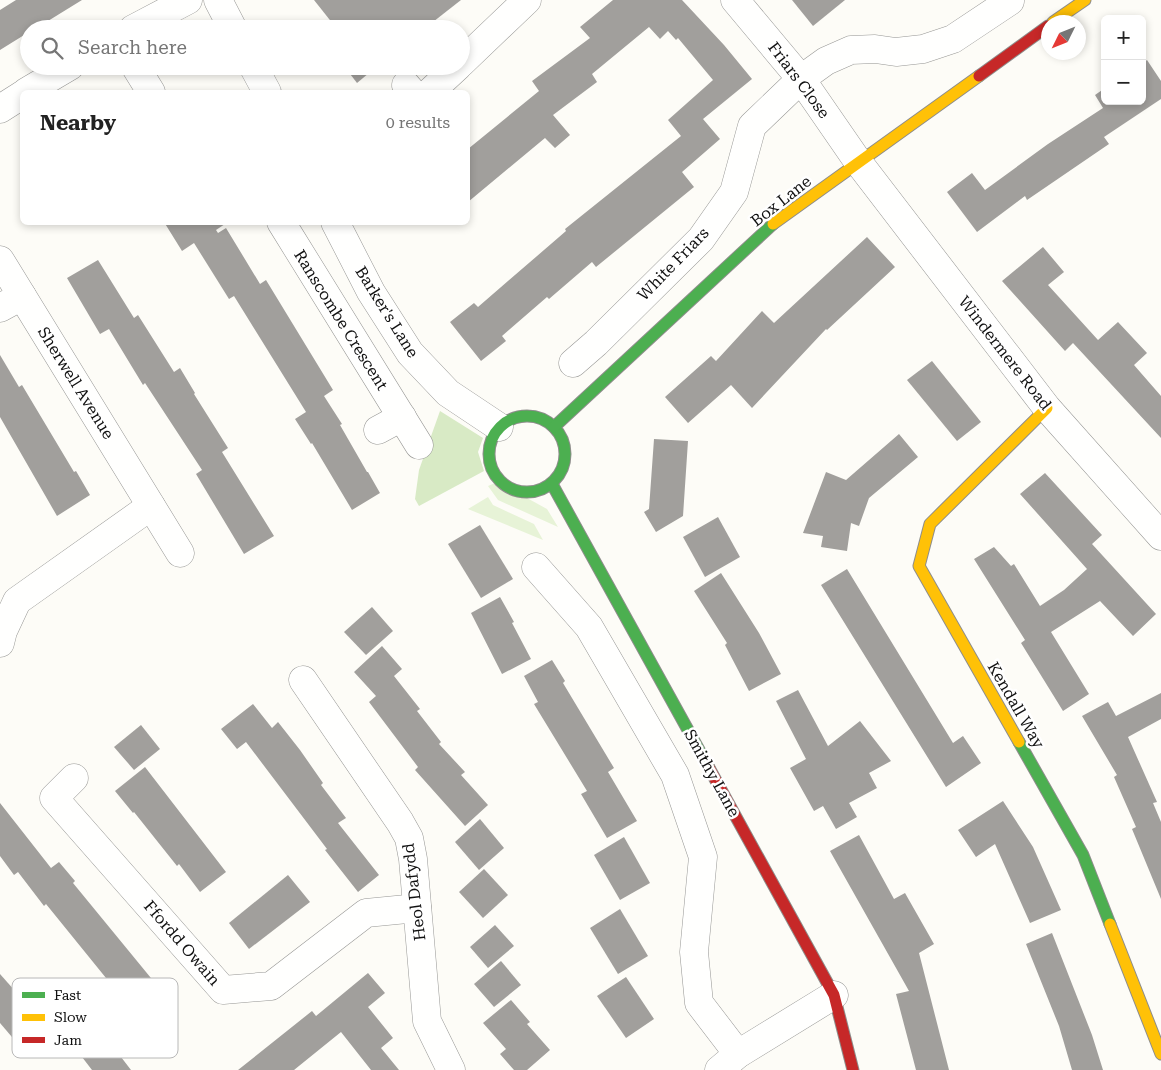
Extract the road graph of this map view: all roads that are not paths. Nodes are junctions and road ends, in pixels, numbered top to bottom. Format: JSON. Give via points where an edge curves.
{"nodes":[{"id":1,"x":188,"y":0,"type":"edge"},
{"id":2,"x":218,"y":0,"type":"edge"},
{"id":3,"x":527,"y":0,"type":"edge"},
{"id":4,"x":735,"y":0,"type":"edge"},
{"id":5,"x":1084,"y":0,"type":"edge"},
{"id":6,"x":1010,"y":1,"type":"edge"},
{"id":7,"x":1063,"y":15,"type":"edge"},
{"id":8,"x":150,"y":20,"type":"edge"},
{"id":9,"x":228,"y":20,"type":"edge"},
{"id":10,"x":1041,"y":31,"type":"edge"},
{"id":11,"x":470,"y":54,"type":"edge"},
{"id":12,"x":55,"y":75,"type":"edge"},
{"id":13,"x":141,"y":75,"type":"edge"},
{"id":14,"x":258,"y":75,"type":"edge"},
{"id":15,"x":442,"y":75,"type":"edge"},
{"id":16,"x":801,"y":79,"type":"junction"},
{"id":17,"x":29,"y":90,"type":"edge"},
{"id":18,"x":150,"y":90,"type":"edge"},
{"id":19,"x":266,"y":90,"type":"edge"},
{"id":20,"x":416,"y":90,"type":"edge"},
{"id":21,"x":20,"y":96,"type":"edge"},
{"id":22,"x":0,"y":109,"type":"edge"},
{"id":23,"x":859,"y":163,"type":"junction"},
{"id":24,"x":283,"y":225,"type":"edge"},
{"id":25,"x":337,"y":225,"type":"edge"},
{"id":26,"x":0,"y":260,"type":"edge"},
{"id":27,"x":11,"y":302,"type":"edge"},
{"id":28,"x":573,"y":363,"type":"dead end"},
{"id":29,"x":1047,"y":408,"type":"junction"},
{"id":30,"x":402,"y":417,"type":"junction"},
{"id":31,"x":500,"y":426,"type":"junction"},
{"id":32,"x":554,"y":427,"type":"junction"},
{"id":33,"x":378,"y":430,"type":"dead end"},
{"id":34,"x":419,"y":444,"type":"dead end"},
{"id":35,"x":552,"y":484,"type":"junction"},
{"id":36,"x":151,"y":506,"type":"junction"},
{"id":37,"x":1161,"y":536,"type":"edge"},
{"id":38,"x":180,"y":552,"type":"dead end"},
{"id":39,"x":536,"y":567,"type":"dead end"},
{"id":40,"x":0,"y":643,"type":"edge"},
{"id":41,"x":303,"y":680,"type":"dead end"},
{"id":42,"x":74,"y":778,"type":"dead end"},
{"id":43,"x":417,"y":908,"type":"junction"},
{"id":44,"x":834,"y":995,"type":"junction"},
{"id":45,"x":1161,"y":1054,"type":"edge"},
{"id":46,"x":728,"y":1062,"type":"edge"},
{"id":47,"x":451,"y":1070,"type":"edge"},
{"id":48,"x":853,"y":1070,"type":"edge"}],
"edges":[{"from":1,"to":8,"type":"street"},
{"from":2,"to":9,"type":"street"},
{"from":3,"to":11,"type":"street"},
{"from":4,"to":16,"type":"street","name":"Friars Close"},
{"from":5,"to":7,"type":"street"},
{"from":6,"to":16,"type":"street","name":"White Friars","via":[[953,39],[923,49],[896,52],[850,50],[826,61]]},
{"from":10,"to":23,"type":"street","name":"Box Lane"},
{"from":12,"to":17,"type":"street"},
{"from":13,"to":18,"type":"street"},
{"from":14,"to":19,"type":"street"},
{"from":15,"to":20,"type":"street"},
{"from":16,"to":23,"type":"street","name":"Friars Close"},
{"from":16,"to":28,"type":"street","name":"White Friars","via":[[752,126],[734,192],[701,239]]},
{"from":21,"to":22,"type":"street"},
{"from":23,"to":29,"type":"street","name":"Windermere Road"},
{"from":23,"to":32,"type":"street","name":"Box Lane","via":[[778,220]]},
{"from":24,"to":30,"type":"street","name":"Ranscombe Crescent"},
{"from":25,"to":31,"type":"street","name":"Barker's Lane","via":[[371,292],[410,353],[448,393]]},
{"from":26,"to":27,"type":"street","name":"Sherwell Avenue"},
{"from":27,"to":36,"type":"street","name":"Sherwell Avenue"},
{"from":29,"to":37,"type":"street","name":"Windermere Road"},
{"from":29,"to":45,"type":"street","name":"Kendall Way","via":[[930,524],[919,566],[1083,854]]},
{"from":30,"to":33,"type":"street"},
{"from":30,"to":34,"type":"street","name":"Ranscombe Crescent"},
{"from":31,"to":32,"type":"street","via":[[521,416],[533,416]]},
{"from":31,"to":35,"type":"street","via":[[488,449],[491,468],[501,483],[521,492],[542,490]]},
{"from":32,"to":35,"type":"street","via":[[565,449],[560,474]]},
{"from":35,"to":44,"type":"street","name":"Smithy Lane"},
{"from":36,"to":38,"type":"street","name":"Sherwell Avenue"},
{"from":36,"to":40,"type":"street","via":[[17,601]]},
{"from":39,"to":46,"type":"street","name":"Smithy Lane","via":[[589,627],[676,775],[703,857],[694,952],[699,1003]]},
{"from":41,"to":43,"type":"street","name":"Heol Dafydd","via":[[409,838]]},
{"from":42,"to":43,"type":"street","name":"Ffordd Owain","via":[[54,798],[223,990],[271,986],[366,913]]},
{"from":43,"to":47,"type":"street","name":"Heol Dafydd","via":[[427,1021]]},
{"from":44,"to":46,"type":"street"},
{"from":44,"to":48,"type":"street","name":"Smithy Lane"}]}
